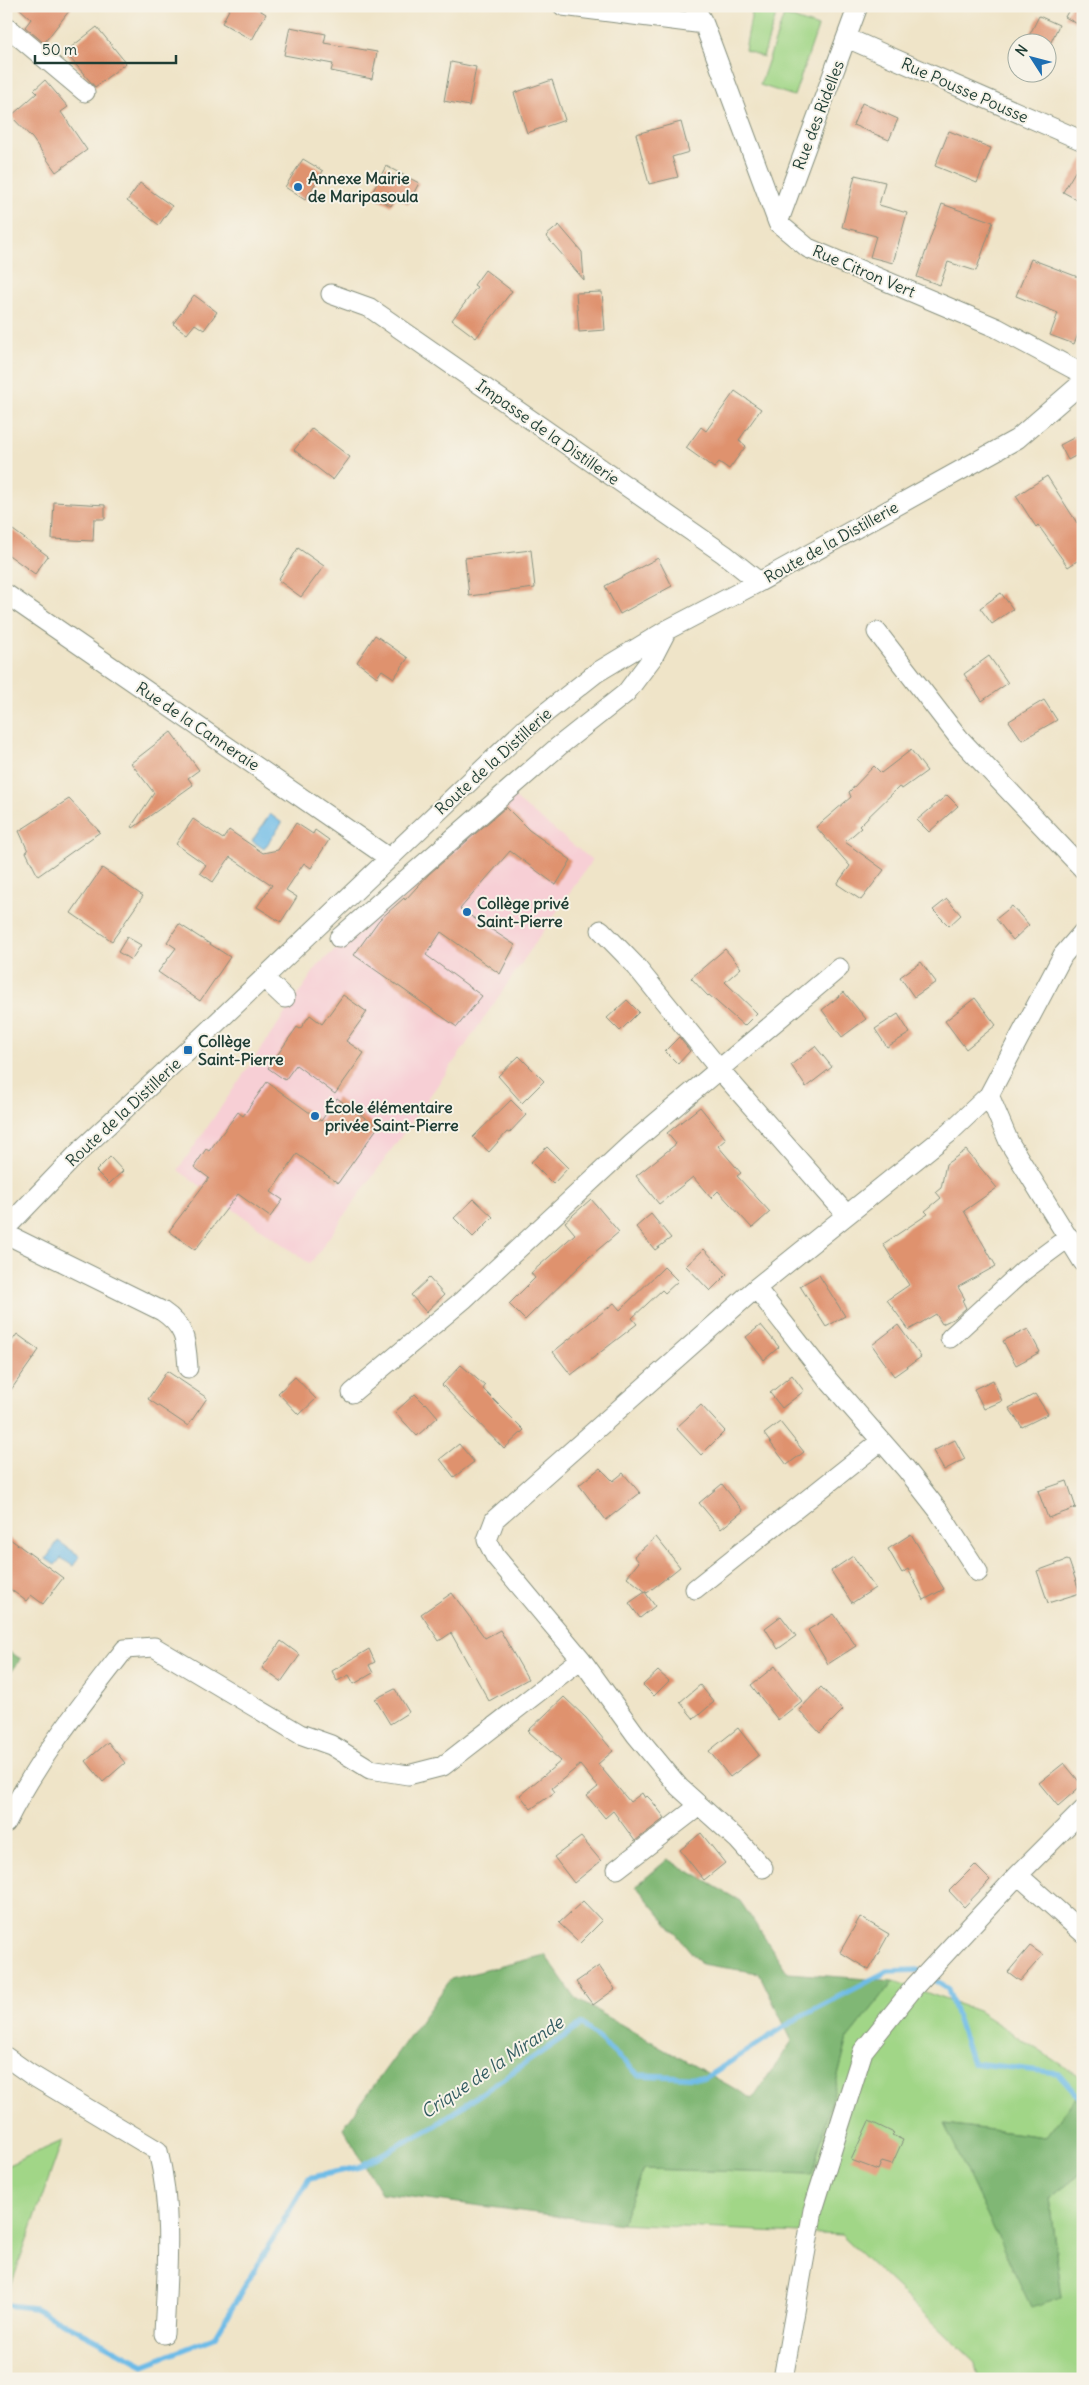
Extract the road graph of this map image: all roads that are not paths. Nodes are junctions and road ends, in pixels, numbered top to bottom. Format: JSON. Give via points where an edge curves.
{"nodes":[{"id":1,"x":563,"y":6,"type":"edge"},
{"id":2,"x":694,"y":6,"type":"edge"},
{"id":3,"x":858,"y":6,"type":"edge"},
{"id":4,"x":704,"y":24,"type":"junction"},
{"id":5,"x":6,"y":26,"type":"edge"},
{"id":6,"x":847,"y":38,"type":"junction"},
{"id":7,"x":85,"y":92,"type":"dead end"},
{"id":8,"x":1083,"y":141,"type":"edge"},
{"id":9,"x":778,"y":223,"type":"junction"},
{"id":10,"x":331,"y":294,"type":"dead end"},
{"id":11,"x":1081,"y":385,"type":"edge"},
{"id":12,"x":759,"y":582,"type":"junction"},
{"id":13,"x":6,"y":594,"type":"edge"},
{"id":14,"x":667,"y":630,"type":"junction"},
{"id":15,"x":877,"y":632,"type":"dead end"},
{"id":16,"x":390,"y":858,"type":"junction"},
{"id":17,"x":1083,"y":869,"type":"edge"},
{"id":18,"x":601,"y":930,"type":"dead end"},
{"id":19,"x":1083,"y":932,"type":"edge"},
{"id":20,"x":339,"y":938,"type":"dead end"},
{"id":21,"x":839,"y":968,"type":"dead end"},
{"id":22,"x":264,"y":978,"type":"junction"},
{"id":23,"x":285,"y":998,"type":"dead end"},
{"id":24,"x":720,"y":1070,"type":"junction"},
{"id":25,"x":988,"y":1095,"type":"junction"},
{"id":26,"x":846,"y":1214,"type":"junction"},
{"id":27,"x":6,"y":1228,"type":"edge"},
{"id":28,"x":6,"y":1234,"type":"edge"},
{"id":29,"x":1069,"y":1236,"type":"junction"},
{"id":30,"x":1083,"y":1262,"type":"edge"},
{"id":31,"x":756,"y":1288,"type":"junction"},
{"id":32,"x":950,"y":1338,"type":"dead end"},
{"id":33,"x":188,"y":1368,"type":"dead end"},
{"id":34,"x":352,"y":1393,"type":"dead end"},
{"id":35,"x":881,"y":1441,"type":"junction"},
{"id":36,"x":978,"y":1572,"type":"dead end"},
{"id":37,"x":695,"y":1589,"type":"dead end"},
{"id":38,"x":581,"y":1659,"type":"junction"},
{"id":39,"x":699,"y":1806,"type":"junction"},
{"id":40,"x":1083,"y":1810,"type":"edge"},
{"id":41,"x":6,"y":1823,"type":"edge"},
{"id":42,"x":763,"y":1868,"type":"dead end"},
{"id":43,"x":617,"y":1869,"type":"dead end"},
{"id":44,"x":1018,"y":1875,"type":"junction"},
{"id":45,"x":1083,"y":1933,"type":"edge"},
{"id":46,"x":6,"y":2057,"type":"edge"},
{"id":47,"x":164,"y":2334,"type":"dead end"},
{"id":48,"x":783,"y":2379,"type":"edge"}],
"edges":[{"from":1,"to":4,"type":"street"},
{"from":2,"to":4,"type":"street","name":"Rue Citron Vert"},
{"from":3,"to":6,"type":"street","name":"Rue des Ridelles"},
{"from":4,"to":9,"type":"street","name":"Rue Citron Vert"},
{"from":5,"to":7,"type":"street"},
{"from":6,"to":8,"type":"street","name":"Rue Pousse Pousse"},
{"from":6,"to":9,"type":"street","name":"Rue des Ridelles"},
{"from":9,"to":11,"type":"street","name":"Rue Citron Vert","via":[[808,248],[997,328]]},
{"from":10,"to":12,"type":"street","name":"Impasse de la Distillerie","via":[[370,308],[724,554]]},
{"from":11,"to":12,"type":"street","name":"Route de la Distillerie","via":[[1018,439]]},
{"from":12,"to":14,"type":"street","name":"Route de la Distillerie"},
{"from":13,"to":16,"type":"street","name":"Rue de la Canneraie"},
{"from":14,"to":16,"type":"street","name":"Route de la Distillerie","via":[[596,674],[525,729]]},
{"from":14,"to":20,"type":"street","via":[[649,664],[626,693],[558,746]]},
{"from":15,"to":17,"type":"street","via":[[959,738]]},
{"from":16,"to":22,"type":"street","name":"Route de la Distillerie"},
{"from":18,"to":24,"type":"street","via":[[634,964]]},
{"from":19,"to":25,"type":"street","via":[[1063,955]]},
{"from":21,"to":24,"type":"street"},
{"from":22,"to":23,"type":"street"},
{"from":22,"to":27,"type":"street","name":"Route de la Distillerie","via":[[82,1149]]},
{"from":24,"to":26,"type":"street"},
{"from":24,"to":34,"type":"street","via":[[632,1143],[463,1300]]},
{"from":25,"to":26,"type":"street","via":[[949,1133]]},
{"from":25,"to":29,"type":"street","via":[[1009,1142]]},
{"from":26,"to":31,"type":"street"},
{"from":28,"to":33,"type":"street","via":[[175,1320],[186,1339]]},
{"from":29,"to":30,"type":"street"},
{"from":29,"to":32,"type":"street","via":[[1023,1271]]},
{"from":31,"to":35,"type":"street","via":[[823,1374]]},
{"from":31,"to":38,"type":"street","via":[[495,1519],[487,1540],[495,1556]]},
{"from":35,"to":36,"type":"street","via":[[938,1510]]},
{"from":35,"to":37,"type":"street"},
{"from":38,"to":39,"type":"street","via":[[636,1735]]},
{"from":38,"to":41,"type":"street","via":[[443,1766],[408,1775],[370,1769],[331,1745],[300,1734],[154,1647],[125,1649],[23,1788]]},
{"from":39,"to":42,"type":"street","via":[[738,1840]]},
{"from":39,"to":43,"type":"street"},
{"from":40,"to":44,"type":"street"},
{"from":44,"to":45,"type":"street"},
{"from":44,"to":48,"type":"street","via":[[915,1986],[863,2051],[813,2210]]},
{"from":46,"to":47,"type":"street","via":[[158,2151],[164,2173],[169,2234]]}]}
